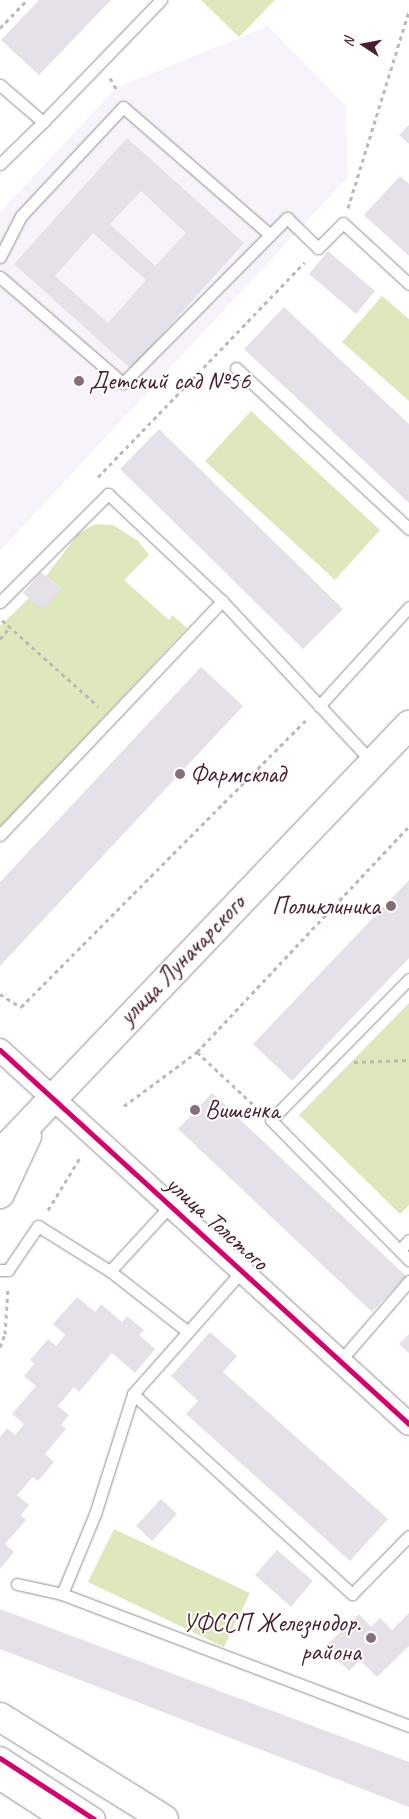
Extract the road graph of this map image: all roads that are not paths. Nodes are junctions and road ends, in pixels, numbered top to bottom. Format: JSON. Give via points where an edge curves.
{"nodes":[{"id":1,"x":161,"y":0,"type":"edge"},
{"id":2,"x":0,"y":84,"type":"edge"},
{"id":3,"x":44,"y":122,"type":"junction"},
{"id":4,"x":0,"y":164,"type":"edge"},
{"id":5,"x":270,"y":235,"type":"junction"},
{"id":6,"x":0,"y":257,"type":"edge"},
{"id":7,"x":0,"y":277,"type":"edge"},
{"id":8,"x":409,"y":284,"type":"edge"},
{"id":9,"x":236,"y":368,"type":"dead end"},
{"id":10,"x":409,"y":529,"type":"edge"},
{"id":11,"x":222,"y":601,"type":"junction"},
{"id":12,"x":0,"y":602,"type":"edge"},
{"id":13,"x":409,"y":607,"type":"edge"},
{"id":14,"x":319,"y":706,"type":"junction"},
{"id":15,"x":409,"y":725,"type":"edge"},
{"id":16,"x":373,"y":763,"type":"junction"},
{"id":17,"x":0,"y":835,"type":"edge"},
{"id":18,"x":409,"y":979,"type":"edge"},
{"id":19,"x":0,"y":1050,"type":"edge"},
{"id":20,"x":45,"y":1107,"type":"junction"},
{"id":21,"x":0,"y":1135,"type":"edge"},
{"id":22,"x":0,"y":1154,"type":"edge"},
{"id":23,"x":0,"y":1194,"type":"edge"},
{"id":24,"x":170,"y":1206,"type":"junction"},
{"id":25,"x":409,"y":1240,"type":"edge"},
{"id":26,"x":400,"y":1250,"type":"junction"},
{"id":27,"x":409,"y":1260,"type":"edge"},
{"id":28,"x":4,"y":1270,"type":"edge"},
{"id":29,"x":110,"y":1271,"type":"junction"},
{"id":30,"x":242,"y":1271,"type":"junction"},
{"id":31,"x":409,"y":1281,"type":"edge"},
{"id":32,"x":188,"y":1332,"type":"junction"},
{"id":33,"x":340,"y":1361,"type":"junction"},
{"id":34,"x":134,"y":1394,"type":"junction"},
{"id":35,"x":409,"y":1424,"type":"edge"},
{"id":36,"x":409,"y":1536,"type":"edge"},
{"id":37,"x":17,"y":1584,"type":"dead end"},
{"id":38,"x":62,"y":1594,"type":"junction"},
{"id":39,"x":0,"y":1717,"type":"edge"},
{"id":40,"x":409,"y":1726,"type":"edge"},
{"id":41,"x":0,"y":1758,"type":"edge"},
{"id":42,"x":0,"y":1775,"type":"edge"},
{"id":43,"x":68,"y":1819,"type":"edge"},
{"id":44,"x":94,"y":1819,"type":"edge"},
{"id":45,"x":164,"y":1819,"type":"edge"}],
"edges":[{"from":1,"to":3,"type":"lane"},
{"from":2,"to":3,"type":"lane"},
{"from":3,"to":4,"type":"lane"},
{"from":5,"to":6,"type":"lane","via":[[123,107],[21,216]]},
{"from":5,"to":7,"type":"lane","via":[[123,383]]},
{"from":5,"to":8,"type":"lane","via":[[287,218],[318,248],[343,222]]},
{"from":9,"to":10,"type":"lane"},
{"from":11,"to":12,"type":"lane","via":[[108,494]]},
{"from":11,"to":14,"type":"lane"},
{"from":11,"to":17,"type":"lane","via":[[109,716]]},
{"from":13,"to":14,"type":"lane"},
{"from":14,"to":16,"type":"lane"},
{"from":15,"to":16,"type":"main road","name":"улица Луначарского"},
{"from":16,"to":20,"type":"main road","name":"улица Луначарского"},
{"from":18,"to":26,"type":"lane","via":[[271,1120]]},
{"from":19,"to":20,"type":"street","name":"улица Толстого"},
{"from":20,"to":21,"type":"main road"},
{"from":20,"to":22,"type":"main road","name":"улица Луначарского"},
{"from":20,"to":23,"type":"main road"},
{"from":20,"to":24,"type":"street","name":"улица Толстого"},
{"from":24,"to":29,"type":"lane"},
{"from":24,"to":30,"type":"street","name":"улица Толстого"},
{"from":25,"to":26,"type":"lane"},
{"from":26,"to":27,"type":"lane"},
{"from":28,"to":29,"type":"lane","via":[[38,1226]]},
{"from":29,"to":32,"type":"lane"},
{"from":30,"to":32,"type":"lane"},
{"from":30,"to":33,"type":"street","name":"улица Толстого"},
{"from":31,"to":33,"type":"lane"},
{"from":32,"to":34,"type":"lane"},
{"from":33,"to":35,"type":"street","name":"улица Толстого"},
{"from":34,"to":36,"type":"lane","via":[[352,1594]]},
{"from":34,"to":38,"type":"lane","via":[[95,1514]]},
{"from":37,"to":38,"type":"lane"},
{"from":38,"to":40,"type":"lane"},
{"from":39,"to":45,"type":"main road"},
{"from":41,"to":44,"type":"street"},
{"from":42,"to":43,"type":"main road"}]}
